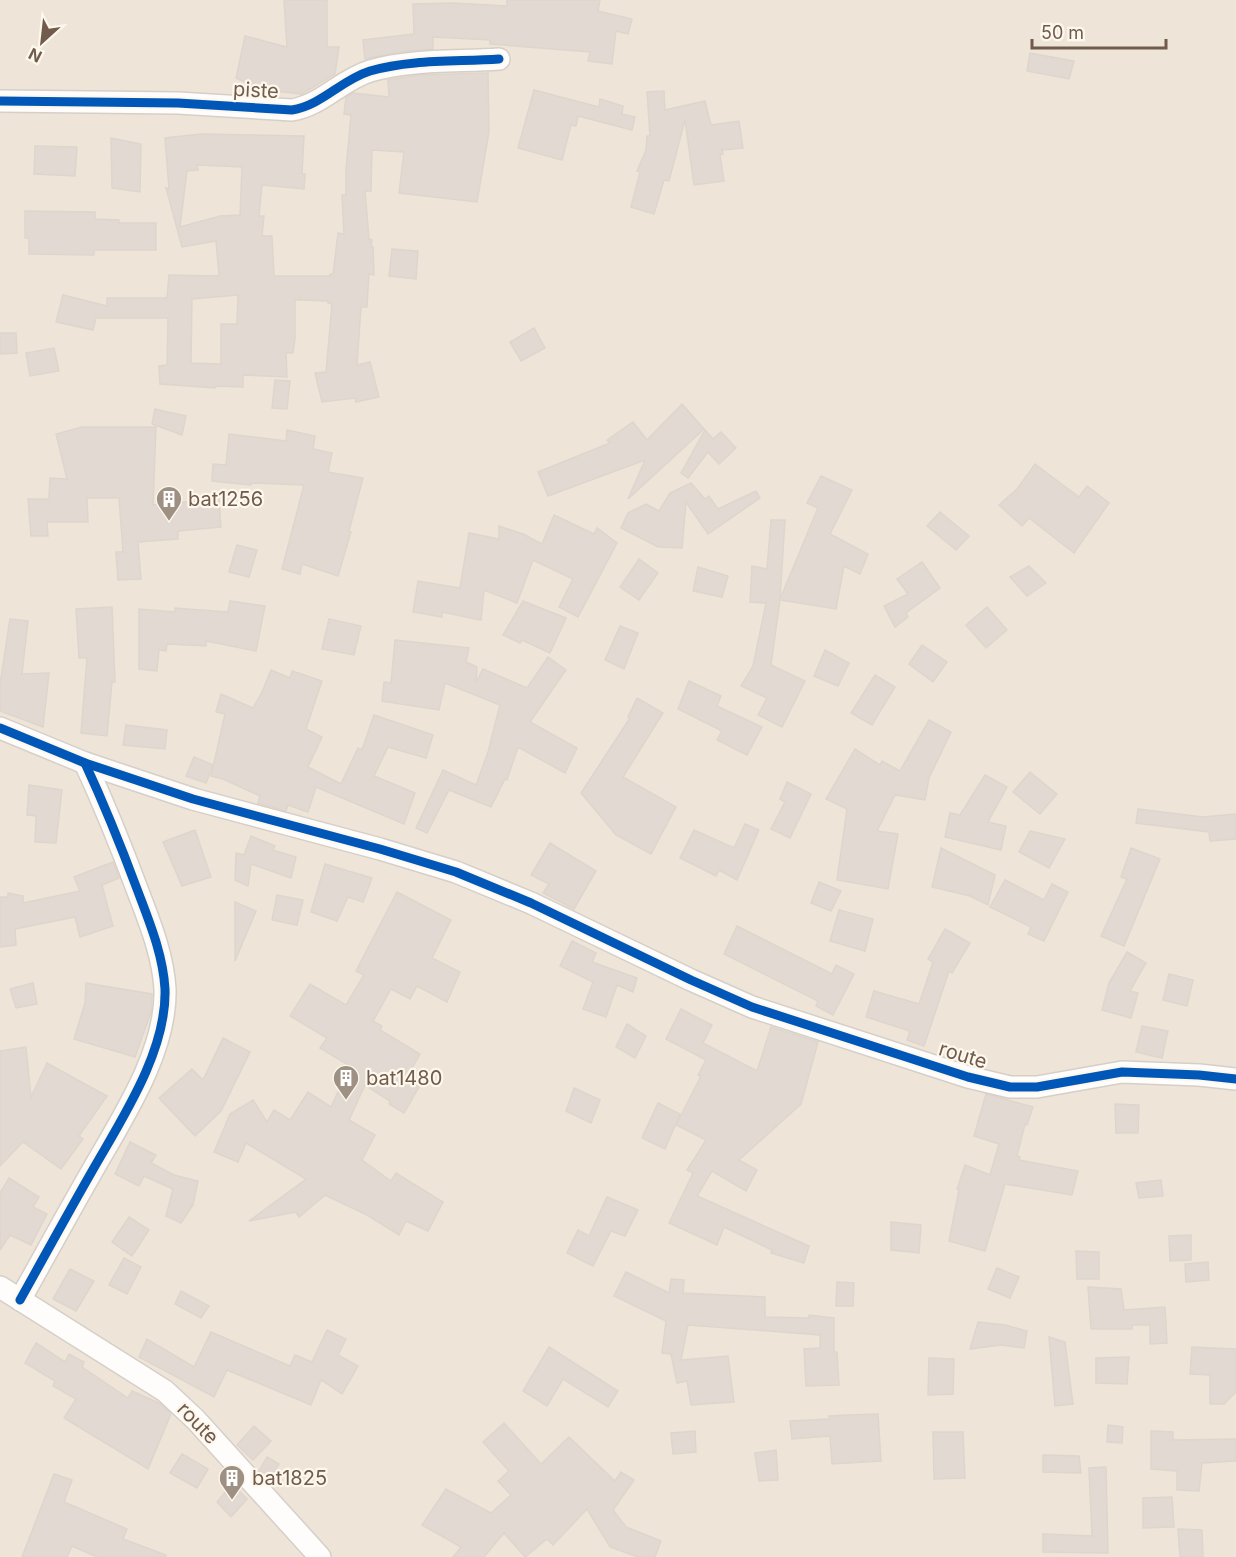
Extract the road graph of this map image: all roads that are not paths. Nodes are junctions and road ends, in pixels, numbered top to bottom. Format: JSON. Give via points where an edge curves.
{"nodes":[{"id":1,"x":499,"y":59,"type":"dead end"},
{"id":2,"x":0,"y":101,"type":"edge"},
{"id":3,"x":0,"y":728,"type":"edge"},
{"id":4,"x":85,"y":763,"type":"junction"},
{"id":5,"x":1236,"y":1079,"type":"edge"},
{"id":6,"x":0,"y":1287,"type":"edge"},
{"id":7,"x":20,"y":1300,"type":"junction"},
{"id":8,"x":320,"y":1557,"type":"edge"}],
"edges":[{"from":1,"to":2,"type":"street","name":"piste","via":[[380,69],[350,79],[315,103],[292,110]]},
{"from":3,"to":4,"type":"street","name":"route"},
{"from":4,"to":5,"type":"street","name":"route","via":[[193,799],[456,872],[752,1007],[968,1077],[1010,1087],[1037,1088],[1122,1072]]},
{"from":4,"to":7,"type":"street","via":[[154,933],[165,990],[163,1013],[141,1085]]},
{"from":6,"to":7,"type":"street","name":"route"},
{"from":7,"to":8,"type":"street","name":"route","via":[[165,1391]]}]}
